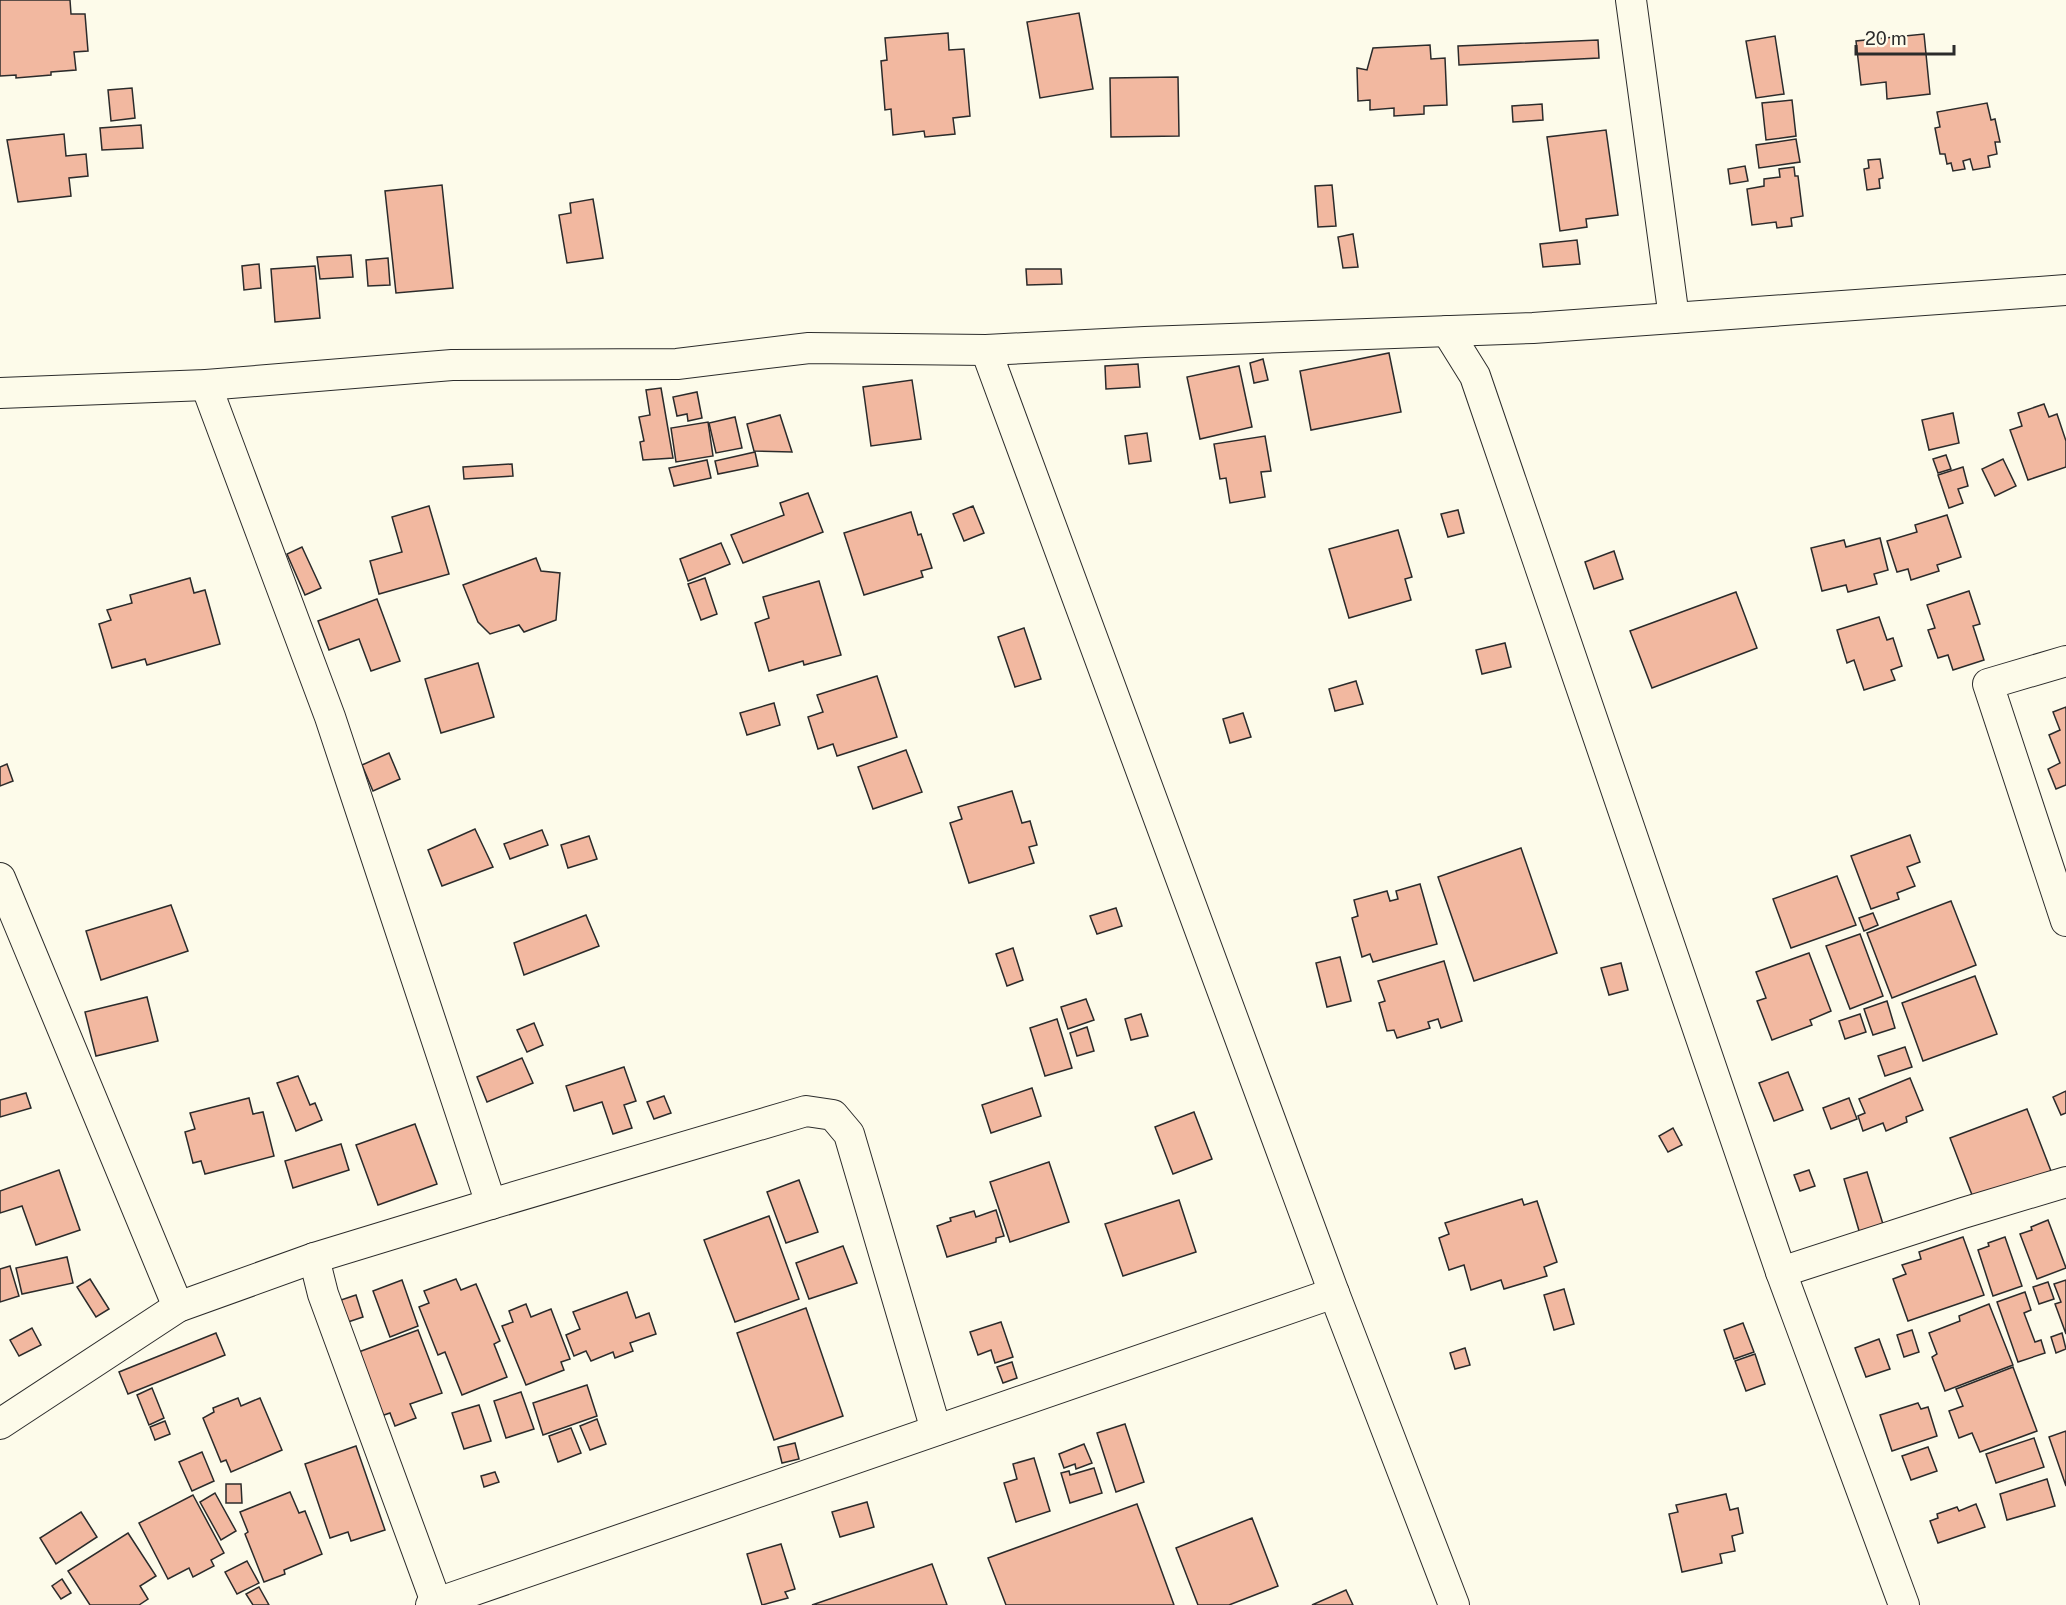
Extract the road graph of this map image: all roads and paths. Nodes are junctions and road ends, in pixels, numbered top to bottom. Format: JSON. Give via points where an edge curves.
{"nodes":[{"id":1,"x":1631,"y":0,"type":"edge"},
{"id":2,"x":2066,"y":290,"type":"edge"},
{"id":3,"x":1674,"y":318,"type":"junction"},
{"id":4,"x":1447,"y":331,"type":"junction"},
{"id":5,"x":986,"y":350,"type":"junction"},
{"id":6,"x":206,"y":386,"type":"junction"},
{"id":7,"x":0,"y":393,"type":"edge"},
{"id":8,"x":2066,"y":662,"type":"edge"},
{"id":9,"x":0,"y":878,"type":"edge"},
{"id":10,"x":2066,"y":921,"type":"edge"},
{"id":11,"x":2066,"y":1182,"type":"edge"},
{"id":12,"x":490,"y":1204,"type":"junction"},
{"id":13,"x":314,"y":1258,"type":"junction"},
{"id":14,"x":1781,"y":1272,"type":"junction"},
{"id":15,"x":1334,"y":1293,"type":"junction"},
{"id":16,"x":178,"y":1307,"type":"junction"},
{"id":17,"x":0,"y":1424,"type":"edge"},
{"id":18,"x":936,"y":1430,"type":"junction"},
{"id":19,"x":434,"y":1603,"type":"edge"},
{"id":20,"x":1454,"y":1605,"type":"edge"},
{"id":21,"x":1904,"y":1605,"type":"edge"}],
"edges":[{"from":1,"to":3,"type":"street"},
{"from":2,"to":3,"type":"street"},
{"from":3,"to":4,"type":"street"},
{"from":4,"to":5,"type":"street"},
{"from":4,"to":14,"type":"street","via":[[1474,376]]},
{"from":5,"to":6,"type":"street","via":[[809,348],[677,364],[452,365]]},
{"from":5,"to":15,"type":"street"},
{"from":6,"to":7,"type":"street"},
{"from":6,"to":12,"type":"street","via":[[330,717]]},
{"from":8,"to":10,"type":"street","via":[[1988,684]]},
{"from":9,"to":16,"type":"street"},
{"from":11,"to":14,"type":"street"},
{"from":12,"to":13,"type":"street"},
{"from":12,"to":18,"type":"street","via":[[806,1111],[833,1115],[849,1134]]},
{"from":13,"to":16,"type":"street"},
{"from":13,"to":19,"type":"street"},
{"from":14,"to":21,"type":"street"},
{"from":15,"to":18,"type":"street"},
{"from":15,"to":20,"type":"street"},
{"from":16,"to":17,"type":"street"},
{"from":18,"to":19,"type":"street"}]}
